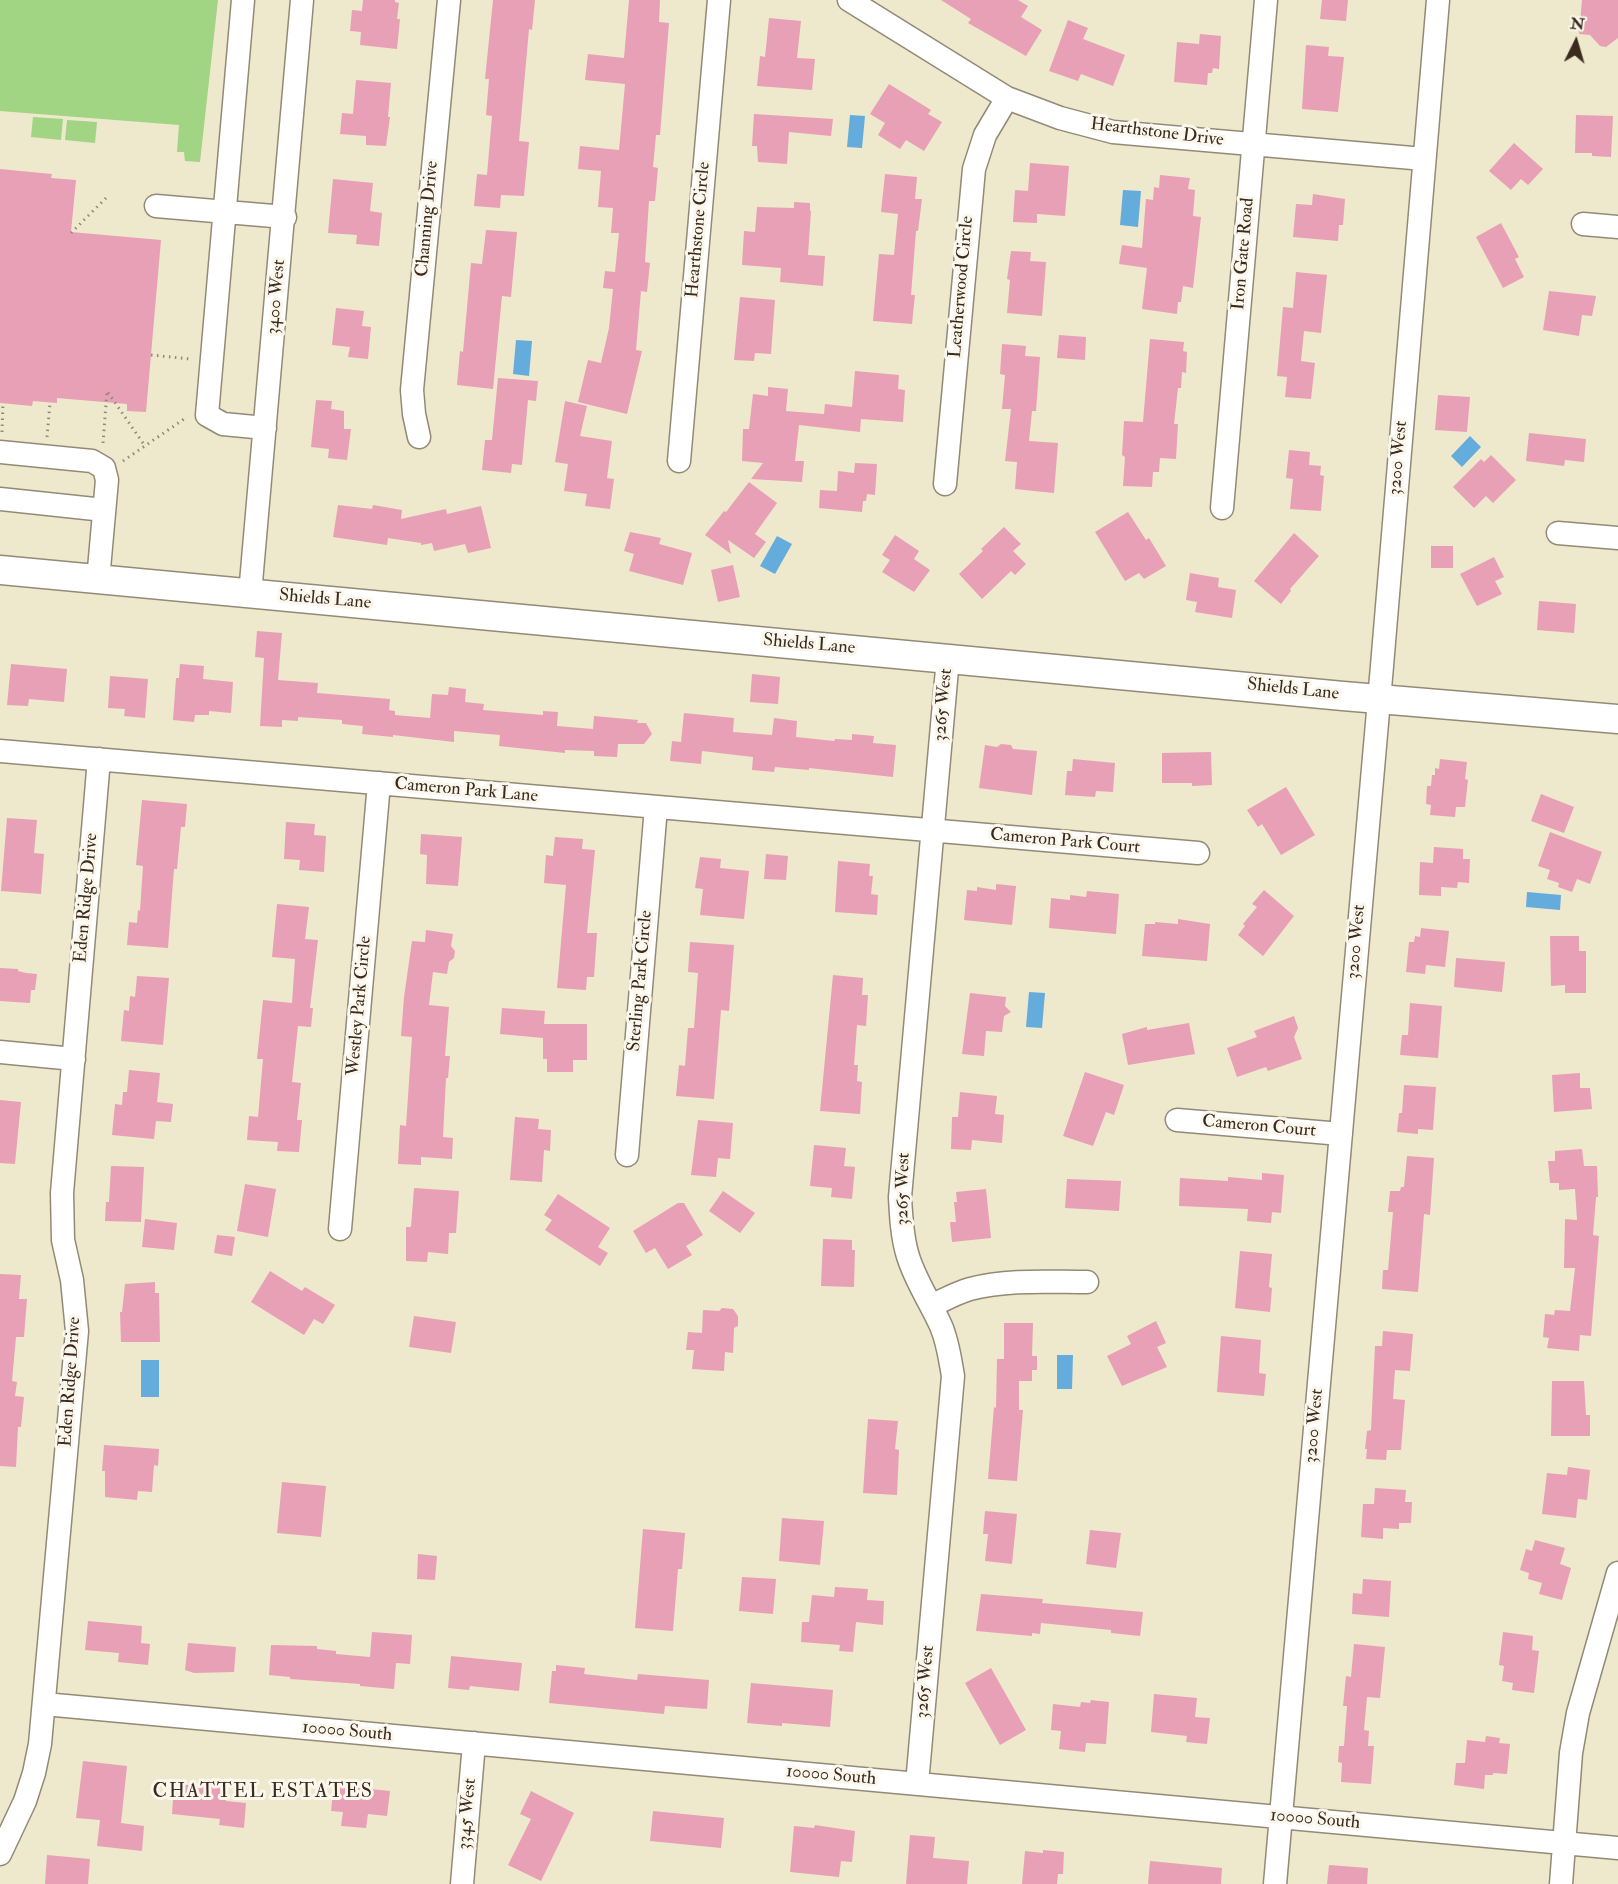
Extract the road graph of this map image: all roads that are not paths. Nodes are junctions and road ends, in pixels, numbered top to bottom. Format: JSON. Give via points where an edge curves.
{"nodes":[{"id":1,"x":243,"y":0,"type":"edge"},
{"id":2,"x":302,"y":0,"type":"edge"},
{"id":3,"x":449,"y":0,"type":"edge"},
{"id":4,"x":719,"y":0,"type":"edge"},
{"id":5,"x":849,"y":0,"type":"edge"},
{"id":6,"x":1266,"y":0,"type":"edge"},
{"id":7,"x":1438,"y":0,"type":"edge"},
{"id":8,"x":1007,"y":98,"type":"junction"},
{"id":9,"x":1254,"y":144,"type":"junction"},
{"id":10,"x":1424,"y":159,"type":"junction"},
{"id":11,"x":156,"y":206,"type":"dead end"},
{"id":12,"x":225,"y":212,"type":"junction"},
{"id":13,"x":285,"y":217,"type":"junction"},
{"id":14,"x":1583,"y":224,"type":"dead end"},
{"id":15,"x":1618,"y":226,"type":"edge"},
{"id":16,"x":265,"y":428,"type":"junction"},
{"id":17,"x":419,"y":437,"type":"dead end"},
{"id":18,"x":1,"y":445,"type":"edge"},
{"id":19,"x":679,"y":461,"type":"dead end"},
{"id":20,"x":945,"y":484,"type":"dead end"},
{"id":21,"x":0,"y":499,"type":"edge"},
{"id":22,"x":1222,"y":508,"type":"dead end"},
{"id":23,"x":104,"y":510,"type":"junction"},
{"id":24,"x":1558,"y":533,"type":"dead end"},
{"id":25,"x":1618,"y":538,"type":"edge"},
{"id":26,"x":0,"y":570,"type":"edge"},
{"id":27,"x":98,"y":580,"type":"junction"},
{"id":28,"x":250,"y":594,"type":"junction"},
{"id":29,"x":948,"y":658,"type":"junction"},
{"id":30,"x":1379,"y":699,"type":"junction"},
{"id":31,"x":1618,"y":719,"type":"edge"},
{"id":32,"x":0,"y":751,"type":"edge"},
{"id":33,"x":99,"y":759,"type":"junction"},
{"id":34,"x":379,"y":783,"type":"junction"},
{"id":35,"x":656,"y":807,"type":"junction"},
{"id":36,"x":932,"y":831,"type":"junction"},
{"id":37,"x":1198,"y":853,"type":"dead end"},
{"id":38,"x":0,"y":1053,"type":"edge"},
{"id":39,"x":74,"y":1059,"type":"junction"},
{"id":40,"x":1177,"y":1120,"type":"dead end"},
{"id":41,"x":1341,"y":1134,"type":"junction"},
{"id":42,"x":627,"y":1155,"type":"dead end"},
{"id":43,"x":340,"y":1229,"type":"dead end"},
{"id":44,"x":1087,"y":1282,"type":"dead end"},
{"id":45,"x":931,"y":1306,"type":"junction"},
{"id":46,"x":1618,"y":1573,"type":"edge"},
{"id":47,"x":44,"y":1704,"type":"junction"},
{"id":48,"x":474,"y":1743,"type":"junction"},
{"id":49,"x":917,"y":1784,"type":"junction"},
{"id":50,"x":1281,"y":1817,"type":"junction"},
{"id":51,"x":1565,"y":1843,"type":"junction"},
{"id":52,"x":1618,"y":1848,"type":"edge"},
{"id":53,"x":0,"y":1854,"type":"edge"},
{"id":54,"x":462,"y":1884,"type":"edge"},
{"id":55,"x":1275,"y":1884,"type":"edge"},
{"id":56,"x":1561,"y":1884,"type":"edge"}],
"edges":[{"from":1,"to":12,"type":"street"},
{"from":2,"to":13,"type":"street","name":"3400 West"},
{"from":3,"to":17,"type":"street","name":"Channing Drive","via":[[412,390]]},
{"from":4,"to":19,"type":"street","name":"Hearthstone Circle"},
{"from":5,"to":8,"type":"street","name":"Hearthstone Drive"},
{"from":6,"to":9,"type":"street","name":"Iron Gate Road"},
{"from":7,"to":10,"type":"street","name":"3200 West"},
{"from":8,"to":9,"type":"street","name":"Hearthstone Drive","via":[[1113,132]]},
{"from":8,"to":20,"type":"street","name":"Leatherwood Circle","via":[[985,135],[974,169]]},
{"from":9,"to":10,"type":"street","name":"Hearthstone Drive"},
{"from":9,"to":22,"type":"street","name":"Iron Gate Road"},
{"from":10,"to":30,"type":"street","name":"3200 West"},
{"from":11,"to":12,"type":"street"},
{"from":12,"to":13,"type":"street"},
{"from":12,"to":16,"type":"street","via":[[207,415],[223,424]]},
{"from":13,"to":16,"type":"street","name":"3400 West"},
{"from":14,"to":15,"type":"street"},
{"from":16,"to":28,"type":"street","name":"3400 West"},
{"from":18,"to":23,"type":"street","via":[[92,461],[104,468]]},
{"from":21,"to":23,"type":"street"},
{"from":23,"to":27,"type":"street"},
{"from":24,"to":25,"type":"street"},
{"from":26,"to":27,"type":"main road","name":"Shields Lane"},
{"from":27,"to":28,"type":"main road","name":"Shields Lane"},
{"from":28,"to":29,"type":"main road","name":"Shields Lane"},
{"from":29,"to":30,"type":"main road","name":"Shields Lane"},
{"from":29,"to":36,"type":"street","name":"3265 West"},
{"from":30,"to":31,"type":"main road","name":"Shields Lane"},
{"from":30,"to":41,"type":"street","name":"3200 West"},
{"from":32,"to":33,"type":"street","name":"Cameron Park Lane"},
{"from":33,"to":34,"type":"street","name":"Cameron Park Lane"},
{"from":33,"to":39,"type":"street","name":"Eden Ridge Drive"},
{"from":34,"to":35,"type":"street","name":"Cameron Park Lane"},
{"from":34,"to":43,"type":"street","name":"Westley Park Circle"},
{"from":35,"to":36,"type":"street","name":"Cameron Park Lane"},
{"from":35,"to":42,"type":"street","name":"Sterling Park Circle"},
{"from":36,"to":37,"type":"street","name":"Cameron Park Court"},
{"from":36,"to":45,"type":"street","name":"3265 West","via":[[900,1197],[907,1254]]},
{"from":38,"to":39,"type":"street"},
{"from":39,"to":47,"type":"street","name":"Eden Ridge Drive","via":[[61,1218],[77,1331]]},
{"from":40,"to":41,"type":"street","name":"Cameron Court"},
{"from":41,"to":50,"type":"street","name":"3200 West"},
{"from":44,"to":45,"type":"street","via":[[987,1285]]},
{"from":45,"to":49,"type":"street","name":"3265 West","via":[[942,1328],[952,1376]]},
{"from":46,"to":51,"type":"street","via":[[1578,1713]]},
{"from":47,"to":48,"type":"street","name":"10000 South"},
{"from":47,"to":53,"type":"street","name":"Eden Ridge Drive","via":[[34,1773]]},
{"from":48,"to":49,"type":"street","name":"10000 South"},
{"from":48,"to":54,"type":"street","name":"3345 West"},
{"from":49,"to":50,"type":"street","name":"10000 South"},
{"from":50,"to":51,"type":"street","name":"10000 South"},
{"from":50,"to":55,"type":"street","name":"3200 West"},
{"from":51,"to":52,"type":"street","name":"10000 South"},
{"from":51,"to":56,"type":"street"}]}
